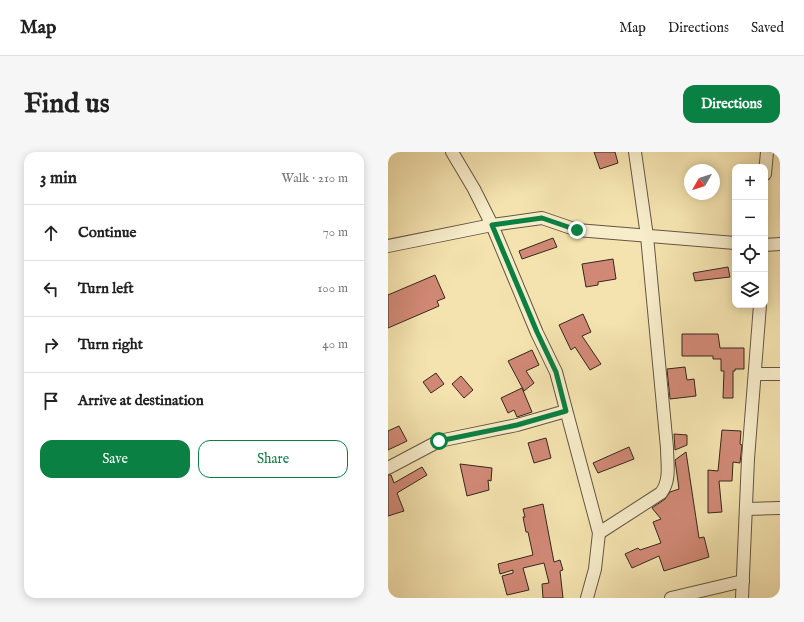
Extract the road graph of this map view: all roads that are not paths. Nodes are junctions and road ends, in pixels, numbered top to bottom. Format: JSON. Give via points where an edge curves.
{"nodes":[{"id":1,"x":452,"y":152,"type":"edge"},
{"id":2,"x":635,"y":152,"type":"edge"},
{"id":3,"x":766,"y":152,"type":"edge"},
{"id":4,"x":765,"y":164,"type":"edge"},
{"id":5,"x":492,"y":225,"type":"junction"},
{"id":6,"x":647,"y":236,"type":"junction"},
{"id":7,"x":732,"y":242,"type":"edge"},
{"id":8,"x":780,"y":244,"type":"edge"},
{"id":9,"x":768,"y":245,"type":"edge"},
{"id":10,"x":388,"y":246,"type":"edge"},
{"id":11,"x":760,"y":308,"type":"edge"},
{"id":12,"x":756,"y":374,"type":"junction"},
{"id":13,"x":780,"y":374,"type":"edge"},
{"id":14,"x":566,"y":411,"type":"junction"},
{"id":15,"x":388,"y":468,"type":"edge"},
{"id":16,"x":780,"y":508,"type":"edge"},
{"id":17,"x":746,"y":509,"type":"junction"},
{"id":18,"x":599,"y":533,"type":"junction"},
{"id":19,"x":743,"y":581,"type":"junction"},
{"id":20,"x":588,"y":598,"type":"edge"},
{"id":21,"x":671,"y":598,"type":"edge"},
{"id":22,"x":742,"y":598,"type":"edge"}],
"edges":[{"from":1,"to":5,"type":"street"},
{"from":2,"to":6,"type":"street"},
{"from":3,"to":4,"type":"street"},
{"from":5,"to":6,"type":"street","via":[[542,218],[577,230]]},
{"from":5,"to":10,"type":"street"},
{"from":5,"to":14,"type":"street","via":[[556,372]]},
{"from":6,"to":7,"type":"street"},
{"from":6,"to":18,"type":"street","via":[[668,480],[661,492]]},
{"from":8,"to":9,"type":"street"},
{"from":11,"to":12,"type":"street"},
{"from":12,"to":13,"type":"street"},
{"from":12,"to":17,"type":"street"},
{"from":14,"to":15,"type":"street","via":[[517,425],[439,441]]},
{"from":14,"to":18,"type":"street"},
{"from":16,"to":17,"type":"street"},
{"from":17,"to":19,"type":"street"},
{"from":18,"to":20,"type":"street","via":[[595,569]]},
{"from":19,"to":21,"type":"street"},
{"from":19,"to":22,"type":"street"}]}
